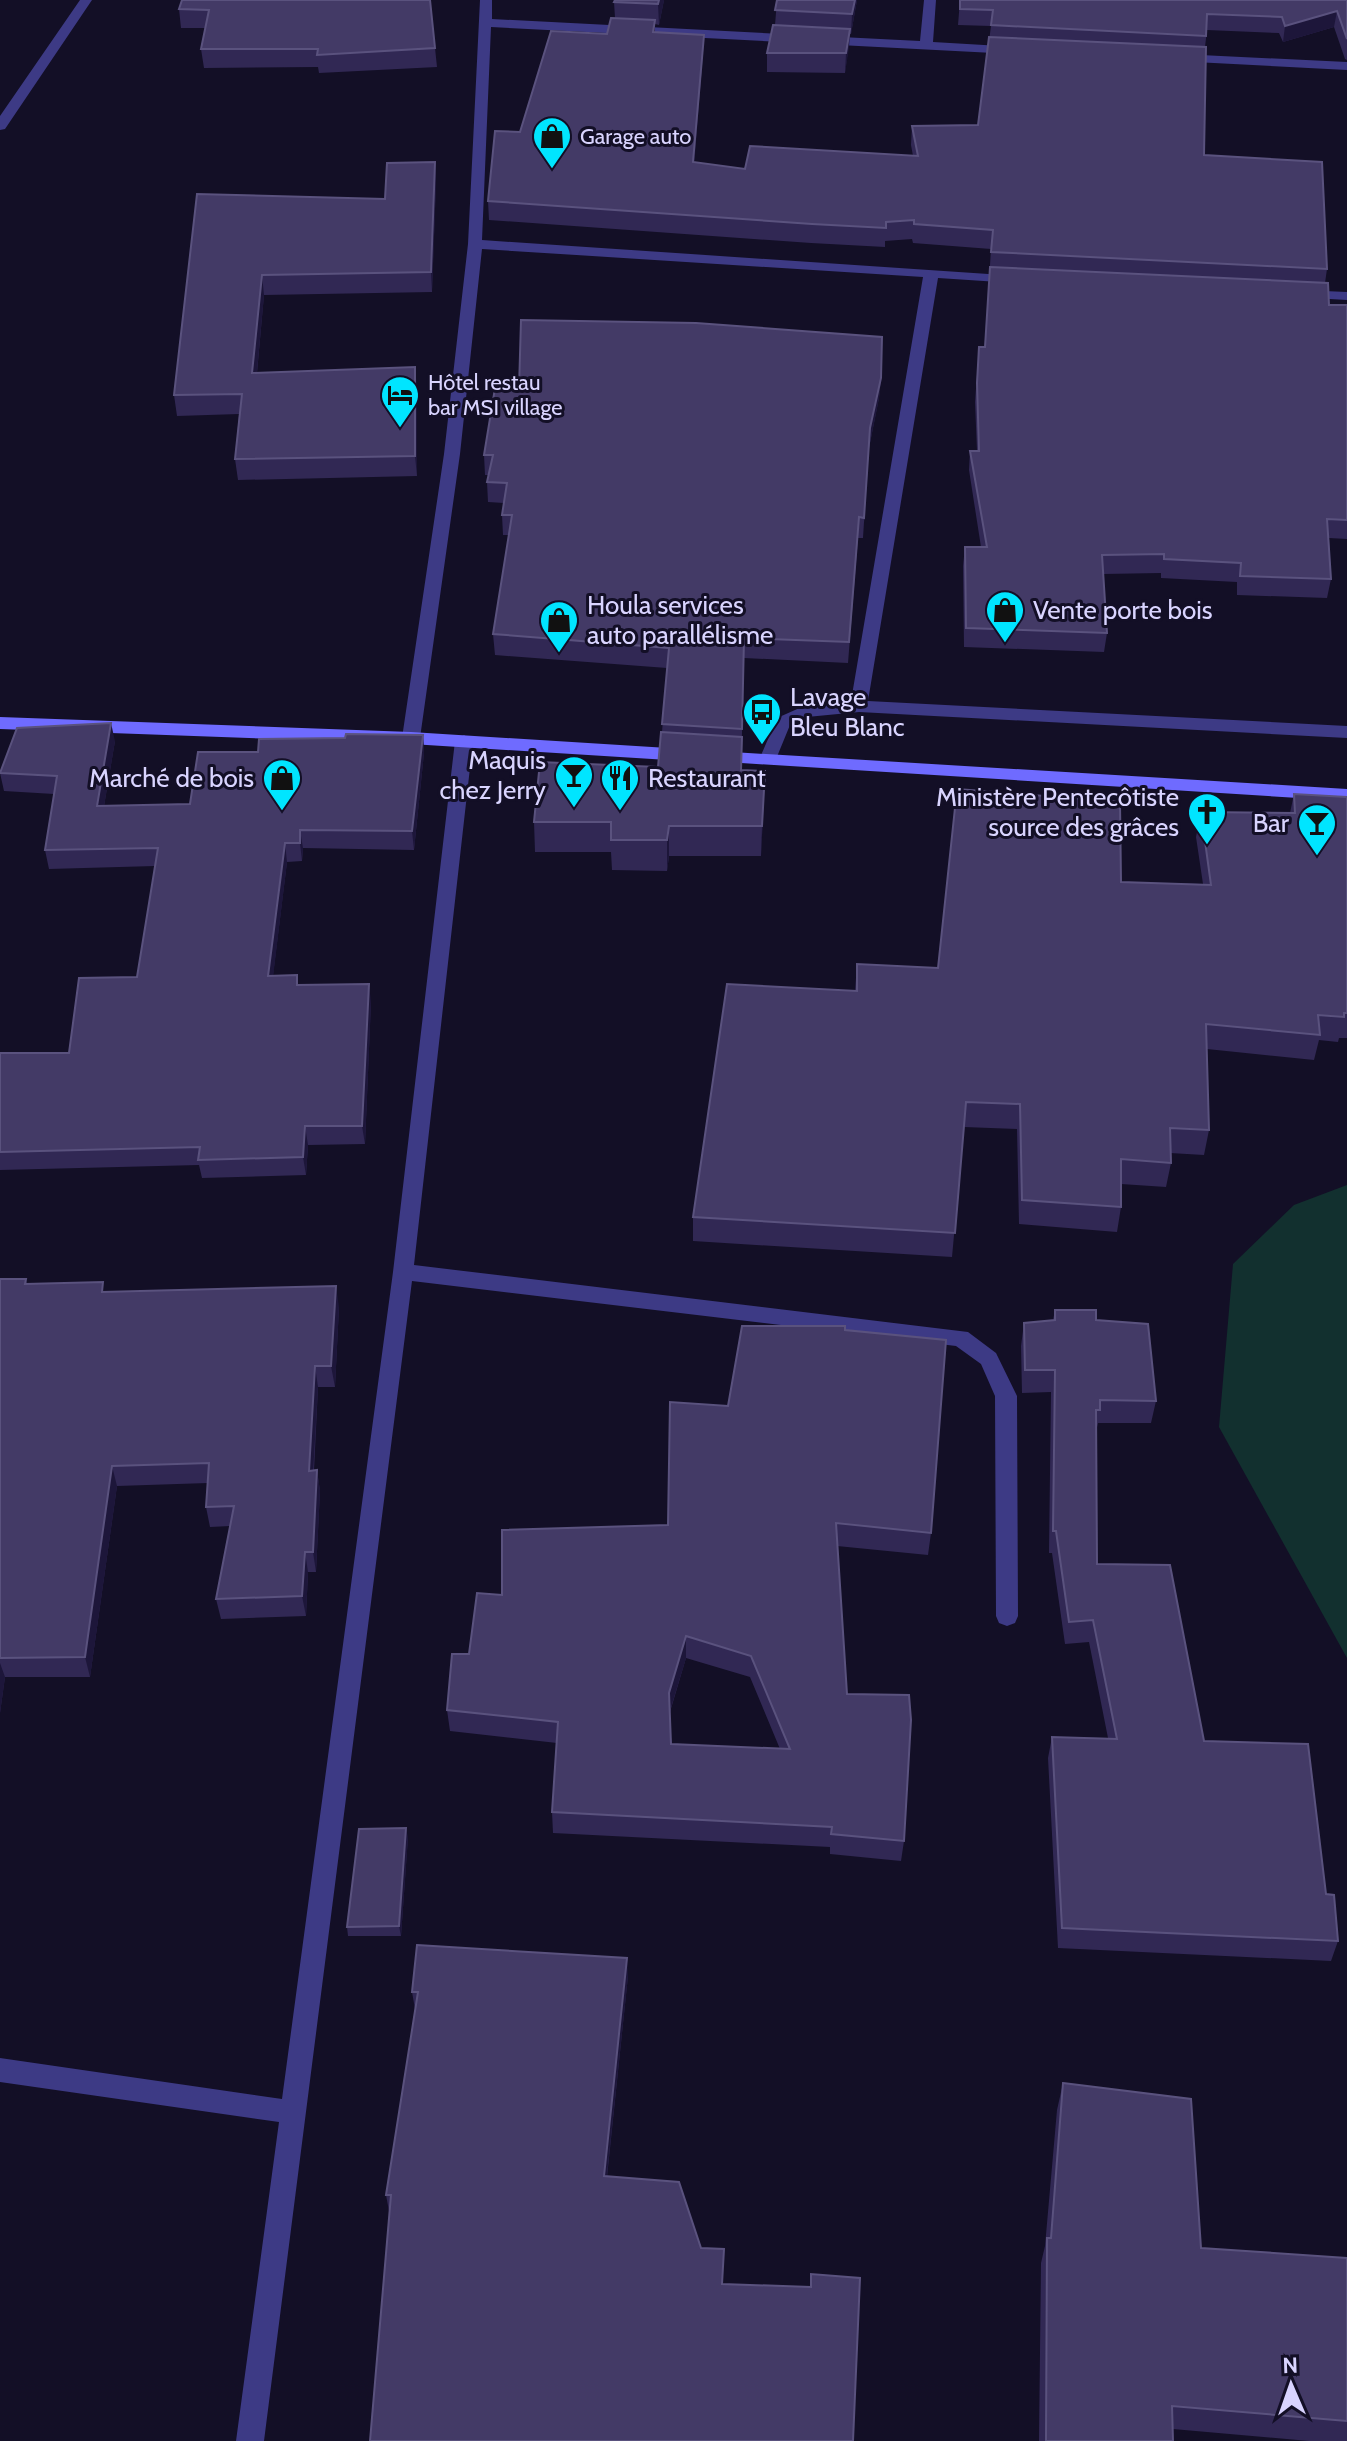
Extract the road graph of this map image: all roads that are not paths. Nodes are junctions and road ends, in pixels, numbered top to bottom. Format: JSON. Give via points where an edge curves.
{"nodes":[{"id":1,"x":86,"y":0,"type":"edge"},
{"id":2,"x":486,"y":0,"type":"edge"},
{"id":3,"x":930,"y":0,"type":"edge"},
{"id":4,"x":485,"y":23,"type":"junction"},
{"id":5,"x":926,"y":45,"type":"junction"},
{"id":6,"x":1035,"y":51,"type":"edge"},
{"id":7,"x":1160,"y":57,"type":"edge"},
{"id":8,"x":1347,"y":66,"type":"edge"},
{"id":9,"x":0,"y":126,"type":"edge"},
{"id":10,"x":475,"y":244,"type":"junction"},
{"id":11,"x":931,"y":275,"type":"junction"},
{"id":12,"x":1024,"y":280,"type":"edge"},
{"id":13,"x":1285,"y":293,"type":"edge"},
{"id":14,"x":1347,"y":296,"type":"edge"},
{"id":15,"x":859,"y":706,"type":"junction"},
{"id":16,"x":0,"y":723,"type":"edge"},
{"id":17,"x":1347,"y":732,"type":"edge"},
{"id":18,"x":411,"y":738,"type":"junction"},
{"id":19,"x":464,"y":741,"type":"junction"},
{"id":20,"x":768,"y":760,"type":"junction"},
{"id":21,"x":1347,"y":795,"type":"edge"},
{"id":22,"x":403,"y":1272,"type":"junction"},
{"id":23,"x":1007,"y":1616,"type":"dead end"},
{"id":24,"x":0,"y":2070,"type":"edge"},
{"id":25,"x":291,"y":2112,"type":"junction"},
{"id":26,"x":250,"y":2441,"type":"edge"}],
"edges":[{"from":1,"to":9,"type":"street"},
{"from":2,"to":4,"type":"street"},
{"from":3,"to":5,"type":"street"},
{"from":4,"to":5,"type":"street"},
{"from":4,"to":10,"type":"street"},
{"from":5,"to":6,"type":"street"},
{"from":7,"to":8,"type":"street"},
{"from":10,"to":11,"type":"street"},
{"from":10,"to":18,"type":"street","via":[[452,454]]},
{"from":11,"to":12,"type":"street"},
{"from":11,"to":15,"type":"street"},
{"from":13,"to":14,"type":"street"},
{"from":15,"to":17,"type":"street"},
{"from":15,"to":20,"type":"street","via":[[804,712],[783,722]]},
{"from":16,"to":18,"type":"street"},
{"from":18,"to":19,"type":"street"},
{"from":19,"to":20,"type":"street"},
{"from":19,"to":22,"type":"street"},
{"from":20,"to":21,"type":"street"},
{"from":22,"to":23,"type":"street","via":[[961,1338],[989,1359],[1006,1396]]},
{"from":22,"to":25,"type":"street"},
{"from":24,"to":25,"type":"street"},
{"from":25,"to":26,"type":"street"}]}
